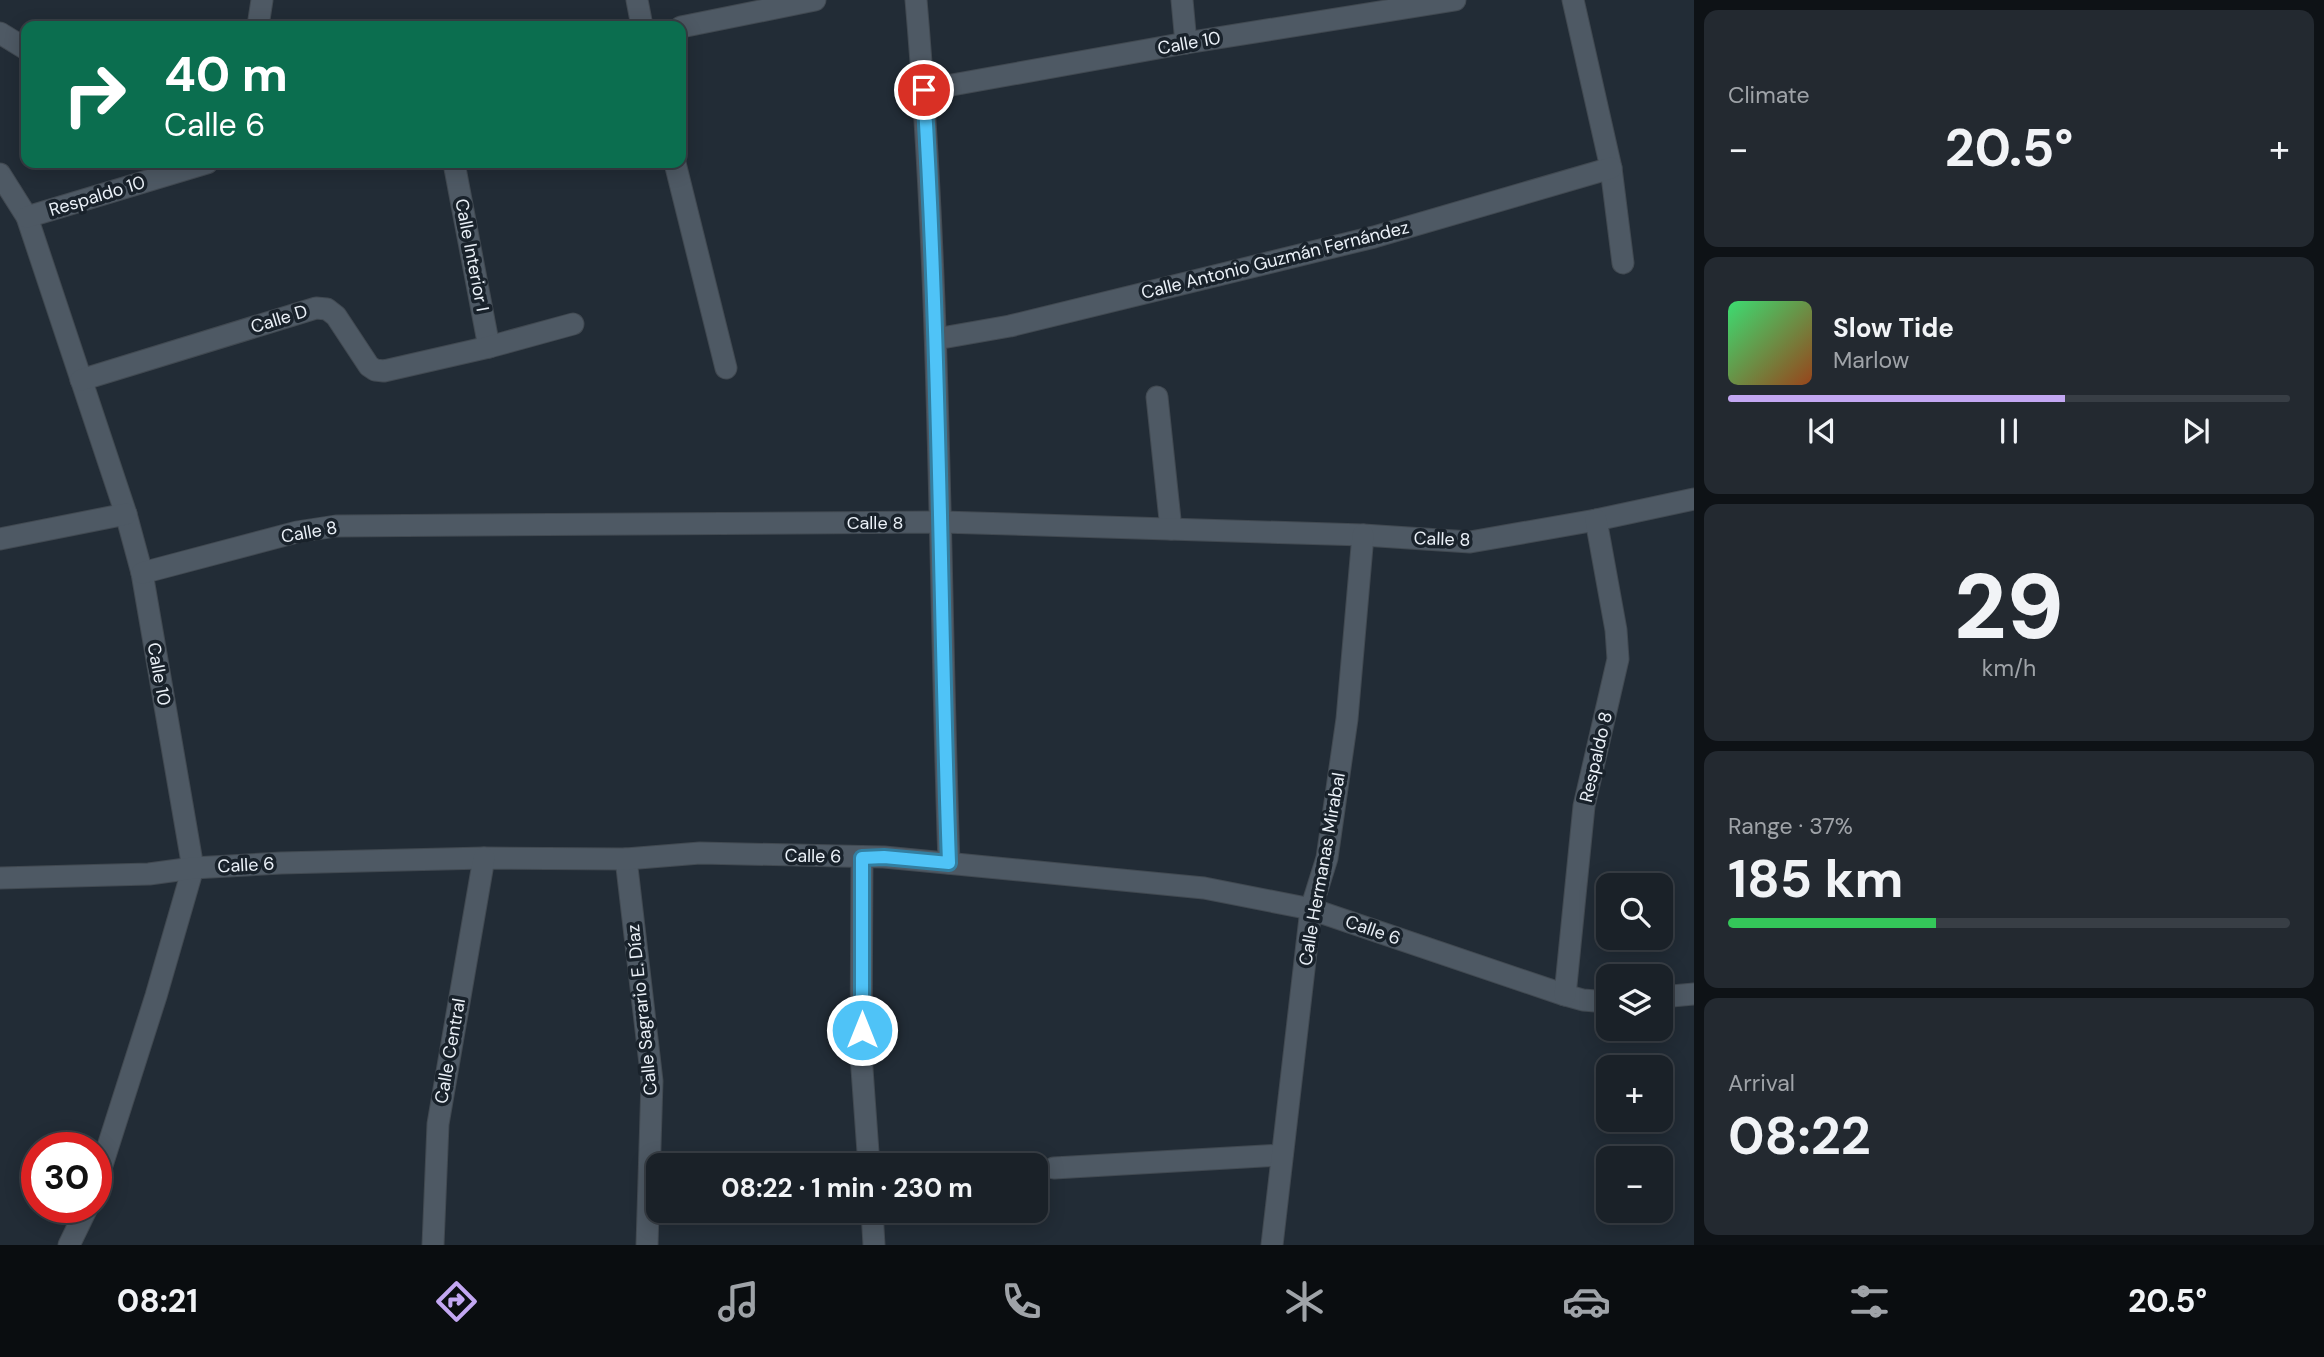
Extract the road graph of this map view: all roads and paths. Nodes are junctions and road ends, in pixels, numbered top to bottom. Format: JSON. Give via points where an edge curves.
{"nodes":[{"id":1,"x":262,"y":0,"type":"edge"},
{"id":2,"x":637,"y":0,"type":"edge"},
{"id":3,"x":815,"y":0,"type":"edge"},
{"id":4,"x":916,"y":0,"type":"edge"},
{"id":5,"x":1182,"y":0,"type":"edge"},
{"id":6,"x":1455,"y":0,"type":"edge"},
{"id":7,"x":1573,"y":0,"type":"edge"},
{"id":8,"x":259,"y":21,"type":"edge"},
{"id":9,"x":641,"y":21,"type":"edge"},
{"id":10,"x":686,"y":26,"type":"edge"},
{"id":11,"x":0,"y":33,"type":"edge"},
{"id":12,"x":1186,"y":43,"type":"junction"},
{"id":13,"x":21,"y":46,"type":"edge"},
{"id":14,"x":924,"y":90,"type":"junction"},
{"id":15,"x":191,"y":168,"type":"edge"},
{"id":16,"x":455,"y":168,"type":"edge"},
{"id":17,"x":676,"y":168,"type":"edge"},
{"id":18,"x":1611,"y":168,"type":"junction"},
{"id":19,"x":0,"y":174,"type":"edge"},
{"id":20,"x":27,"y":218,"type":"junction"},
{"id":21,"x":1623,"y":263,"type":"dead end"},
{"id":22,"x":573,"y":324,"type":"dead end"},
{"id":23,"x":936,"y":339,"type":"junction"},
{"id":24,"x":489,"y":347,"type":"junction"},
{"id":25,"x":726,"y":368,"type":"dead end"},
{"id":26,"x":81,"y":380,"type":"junction"},
{"id":27,"x":1157,"y":397,"type":"dead end"},
{"id":28,"x":1694,"y":499,"type":"edge"},
{"id":29,"x":126,"y":514,"type":"junction"},
{"id":30,"x":1595,"y":520,"type":"junction"},
{"id":31,"x":942,"y":522,"type":"junction"},
{"id":32,"x":1171,"y":529,"type":"junction"},
{"id":33,"x":1363,"y":535,"type":"junction"},
{"id":34,"x":0,"y":539,"type":"edge"},
{"id":35,"x":142,"y":573,"type":"junction"},
{"id":36,"x":484,"y":858,"type":"junction"},
{"id":37,"x":862,"y":858,"type":"junction"},
{"id":38,"x":626,"y":859,"type":"junction"},
{"id":39,"x":949,"y":863,"type":"junction"},
{"id":40,"x":193,"y":867,"type":"junction"},
{"id":41,"x":0,"y":878,"type":"edge"},
{"id":42,"x":1311,"y":909,"type":"junction"},
{"id":43,"x":1694,"y":994,"type":"edge"},
{"id":44,"x":1565,"y":995,"type":"junction"},
{"id":45,"x":1673,"y":996,"type":"edge"},
{"id":46,"x":1596,"y":1001,"type":"edge"},
{"id":47,"x":112,"y":1134,"type":"edge"},
{"id":48,"x":868,"y":1153,"type":"edge"},
{"id":49,"x":1282,"y":1155,"type":"junction"},
{"id":50,"x":1054,"y":1168,"type":"dead end"},
{"id":51,"x":80,"y":1223,"type":"edge"},
{"id":52,"x":873,"y":1223,"type":"edge"},
{"id":53,"x":69,"y":1245,"type":"edge"},
{"id":54,"x":433,"y":1245,"type":"edge"},
{"id":55,"x":647,"y":1245,"type":"edge"},
{"id":56,"x":874,"y":1245,"type":"edge"},
{"id":57,"x":1272,"y":1245,"type":"edge"}],
"edges":[{"from":1,"to":8,"type":"street"},
{"from":2,"to":9,"type":"street"},
{"from":3,"to":10,"type":"street"},
{"from":4,"to":14,"type":"street"},
{"from":5,"to":12,"type":"street"},
{"from":6,"to":12,"type":"street","name":"Calle 10"},
{"from":7,"to":18,"type":"street"},
{"from":11,"to":13,"type":"street"},
{"from":12,"to":14,"type":"street","name":"Calle 10"},
{"from":14,"to":23,"type":"street"},
{"from":15,"to":20,"type":"street","name":"Respaldo 10"},
{"from":16,"to":24,"type":"street","name":"Calle Interior I"},
{"from":17,"to":25,"type":"street"},
{"from":18,"to":21,"type":"street"},
{"from":18,"to":23,"type":"street","name":"Calle Antonio Guzmán Fernández","via":[[1374,237],[1010,326]]},
{"from":19,"to":20,"type":"street","name":"Calle 10"},
{"from":20,"to":26,"type":"street","name":"Calle 10"},
{"from":22,"to":24,"type":"street","name":"Calle D"},
{"from":23,"to":31,"type":"street"},
{"from":24,"to":26,"type":"street","name":"Calle D","via":[[384,372],[375,370],[335,316],[316,308]]},
{"from":26,"to":29,"type":"street","name":"Calle 10"},
{"from":27,"to":32,"type":"street"},
{"from":28,"to":30,"type":"street","name":"Calle 8"},
{"from":29,"to":34,"type":"street"},
{"from":29,"to":35,"type":"street","name":"Calle 10"},
{"from":30,"to":33,"type":"street","name":"Calle 8","via":[[1470,542]]},
{"from":30,"to":44,"type":"street","name":"Respaldo 8","via":[[1618,659],[1584,806]]},
{"from":31,"to":32,"type":"street","name":"Calle 8"},
{"from":31,"to":35,"type":"street","name":"Calle 8","via":[[336,526]]},
{"from":31,"to":39,"type":"street"},
{"from":32,"to":33,"type":"street","name":"Calle 8"},
{"from":33,"to":42,"type":"street","name":"Calle Hermanas Mirabal","via":[[1347,719],[1326,858]]},
{"from":35,"to":40,"type":"street","name":"Calle 10"},
{"from":36,"to":38,"type":"street","name":"Calle 6"},
{"from":36,"to":40,"type":"street","name":"Calle 6"},
{"from":36,"to":54,"type":"street","name":"Calle Central","via":[[438,1124]]},
{"from":37,"to":38,"type":"street","name":"Calle 6","via":[[700,853]]},
{"from":37,"to":39,"type":"street","name":"Calle 6"},
{"from":37,"to":48,"type":"street","via":[[861,1055]]},
{"from":38,"to":55,"type":"street","name":"Calle Sagrario E. Díaz","via":[[652,1081]]},
{"from":39,"to":42,"type":"street","name":"Calle 6","via":[[1204,888]]},
{"from":40,"to":41,"type":"street","name":"Calle 6","via":[[149,874]]},
{"from":40,"to":47,"type":"street","name":"Calle 10"},
{"from":42,"to":44,"type":"street","name":"Calle 6"},
{"from":42,"to":49,"type":"street","name":"Calle Hermanas Mirabal"},
{"from":43,"to":45,"type":"street"},
{"from":44,"to":46,"type":"street","name":"Calle 6"},
{"from":49,"to":50,"type":"street"},
{"from":49,"to":57,"type":"street","name":"Calle Hermanas Mirabal"},
{"from":51,"to":53,"type":"street"},
{"from":52,"to":56,"type":"street"}]}
